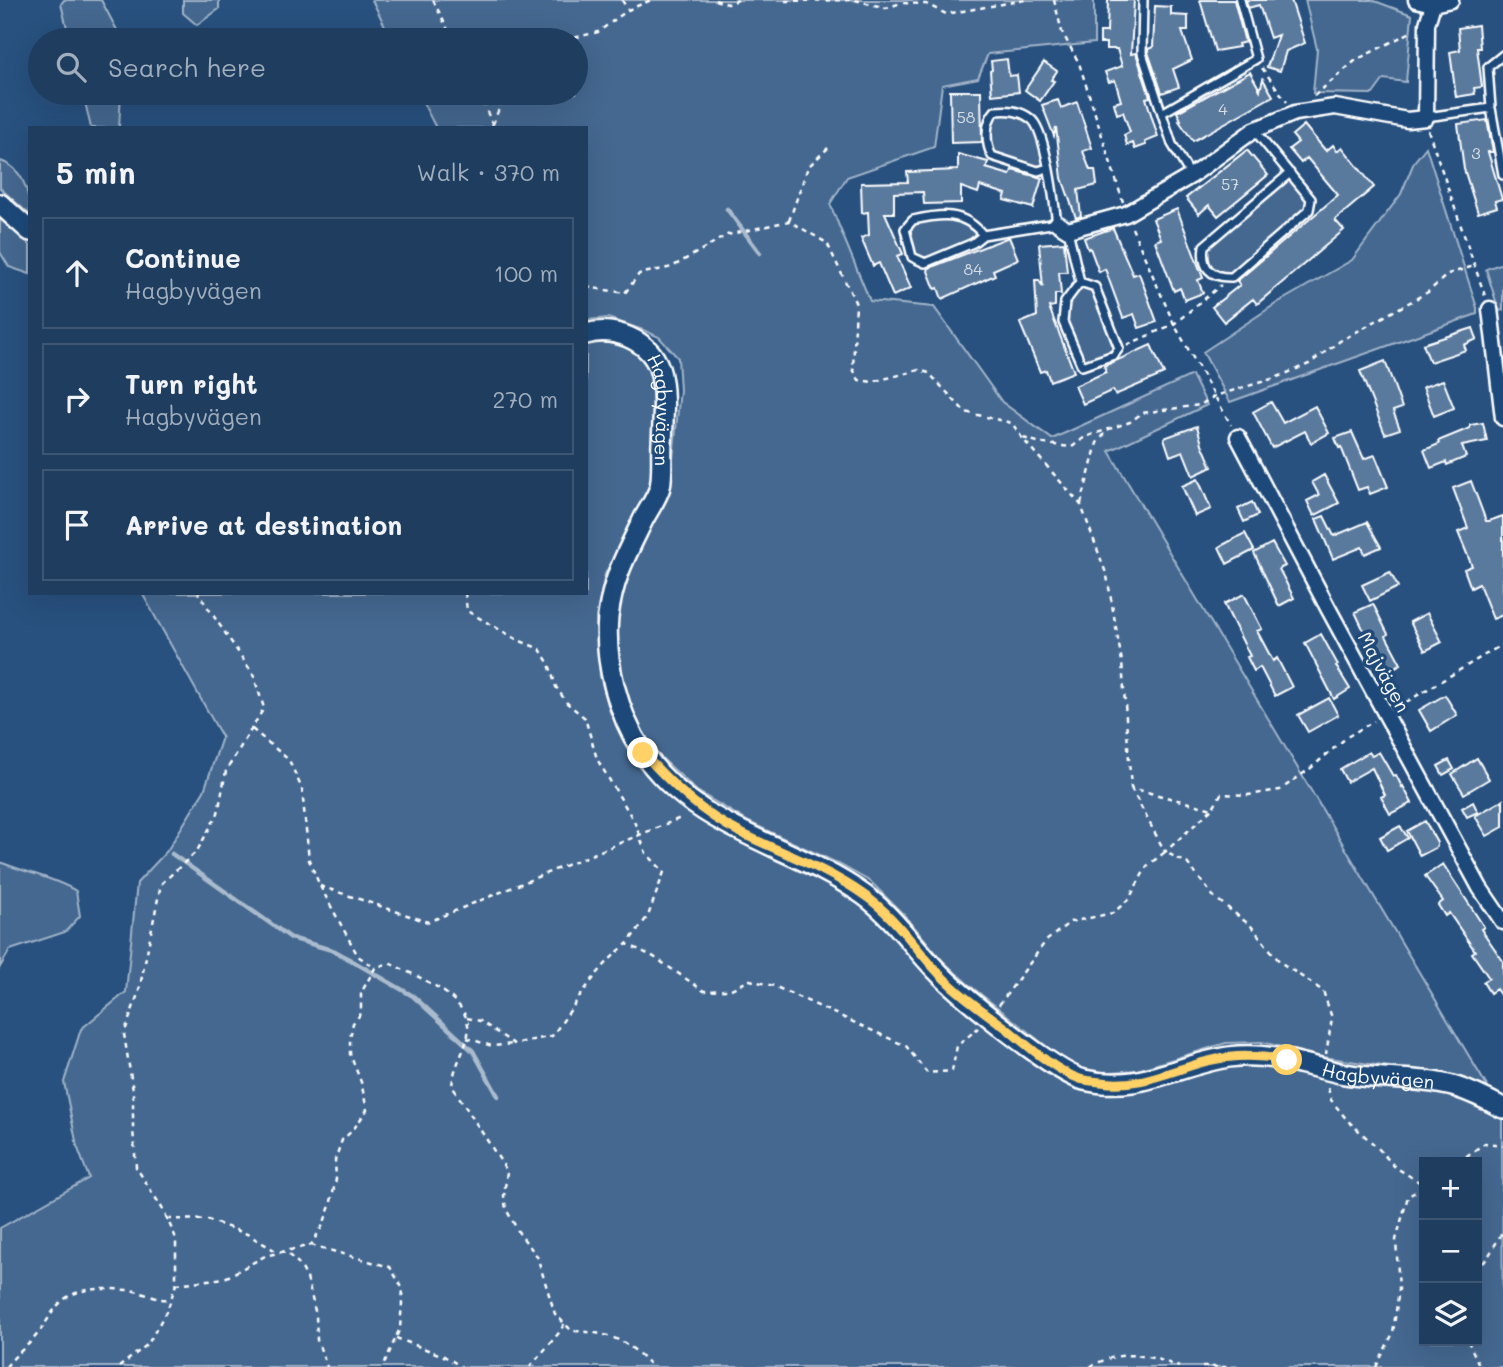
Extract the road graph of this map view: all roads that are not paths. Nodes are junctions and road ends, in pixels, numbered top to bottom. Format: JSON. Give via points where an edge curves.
{"nodes":[{"id":1,"x":1143,"y":0,"type":"edge"},
{"id":2,"x":1240,"y":0,"type":"edge"},
{"id":3,"x":1416,"y":0,"type":"edge"},
{"id":4,"x":1451,"y":0,"type":"edge"},
{"id":5,"x":1433,"y":4,"type":"junction"},
{"id":6,"x":1503,"y":55,"type":"edge"},
{"id":7,"x":1491,"y":108,"type":"junction"},
{"id":8,"x":1162,"y":113,"type":"junction"},
{"id":9,"x":1426,"y":117,"type":"junction"},
{"id":10,"x":1254,"y":130,"type":"junction"},
{"id":11,"x":1048,"y":168,"type":"junction"},
{"id":12,"x":1290,"y":173,"type":"junction"},
{"id":13,"x":1503,"y":175,"type":"edge"},
{"id":14,"x":1191,"y":176,"type":"junction"},
{"id":15,"x":0,"y":204,"type":"edge"},
{"id":16,"x":1063,"y":226,"type":"junction"},
{"id":17,"x":28,"y":228,"type":"edge"},
{"id":18,"x":983,"y":235,"type":"junction"},
{"id":19,"x":1080,"y":282,"type":"junction"},
{"id":20,"x":1490,"y":309,"type":"road end"},
{"id":21,"x":588,"y":333,"type":"edge"},
{"id":22,"x":1503,"y":418,"type":"edge"},
{"id":23,"x":1238,"y":437,"type":"road end"},
{"id":24,"x":1503,"y":922,"type":"edge"},
{"id":25,"x":1503,"y":1108,"type":"edge"}],
"edges":[{"from":1,"to":8,"type":"lane","via":[[1142,53]]},
{"from":2,"to":8,"type":"lane","via":[[1256,59]]},
{"from":3,"to":5,"type":"street"},
{"from":4,"to":5,"type":"street"},
{"from":5,"to":9,"type":"street","via":[[1427,24]]},
{"from":6,"to":7,"type":"lane","via":[[1488,67]]},
{"from":7,"to":9,"type":"lane"},
{"from":7,"to":13,"type":"lane"},
{"from":8,"to":14,"type":"lane","via":[[1172,144]]},
{"from":9,"to":10,"type":"street","via":[[1407,120],[1335,107],[1295,113]]},
{"from":10,"to":12,"type":"lane"},
{"from":10,"to":14,"type":"street"},
{"from":11,"to":11,"type":"lane","via":[[1034,120],[1014,109],[995,111],[989,117],[987,146],[992,156],[1038,171]]},
{"from":11,"to":16,"type":"lane"},
{"from":12,"to":12,"type":"lane","via":[[1204,246],[1209,271],[1232,277],[1309,210],[1311,199]]},
{"from":14,"to":16,"type":"street","via":[[1126,214]]},
{"from":15,"to":17,"type":"street"},
{"from":16,"to":18,"type":"lane"},
{"from":16,"to":19,"type":"lane"},
{"from":18,"to":18,"type":"lane","via":[[974,223],[958,216],[913,220],[905,229],[912,257],[925,263]]},
{"from":19,"to":19,"type":"lane","via":[[1066,302],[1063,322],[1082,366],[1114,355],[1119,348],[1095,287]]},
{"from":20,"to":22,"type":"street"},
{"from":21,"to":25,"type":"street","name":"Hagbyvägen","via":[[625,335],[646,346],[659,369],[664,408],[660,486],[615,578],[608,621],[611,673],[623,715],[643,753],[670,783],[738,832],[865,895],[895,921],[959,993],[1080,1079],[1119,1085],[1208,1061],[1268,1056],[1348,1074],[1454,1086]]},
{"from":23,"to":24,"type":"street","name":"Majvägen","via":[[1480,888]]}]}
